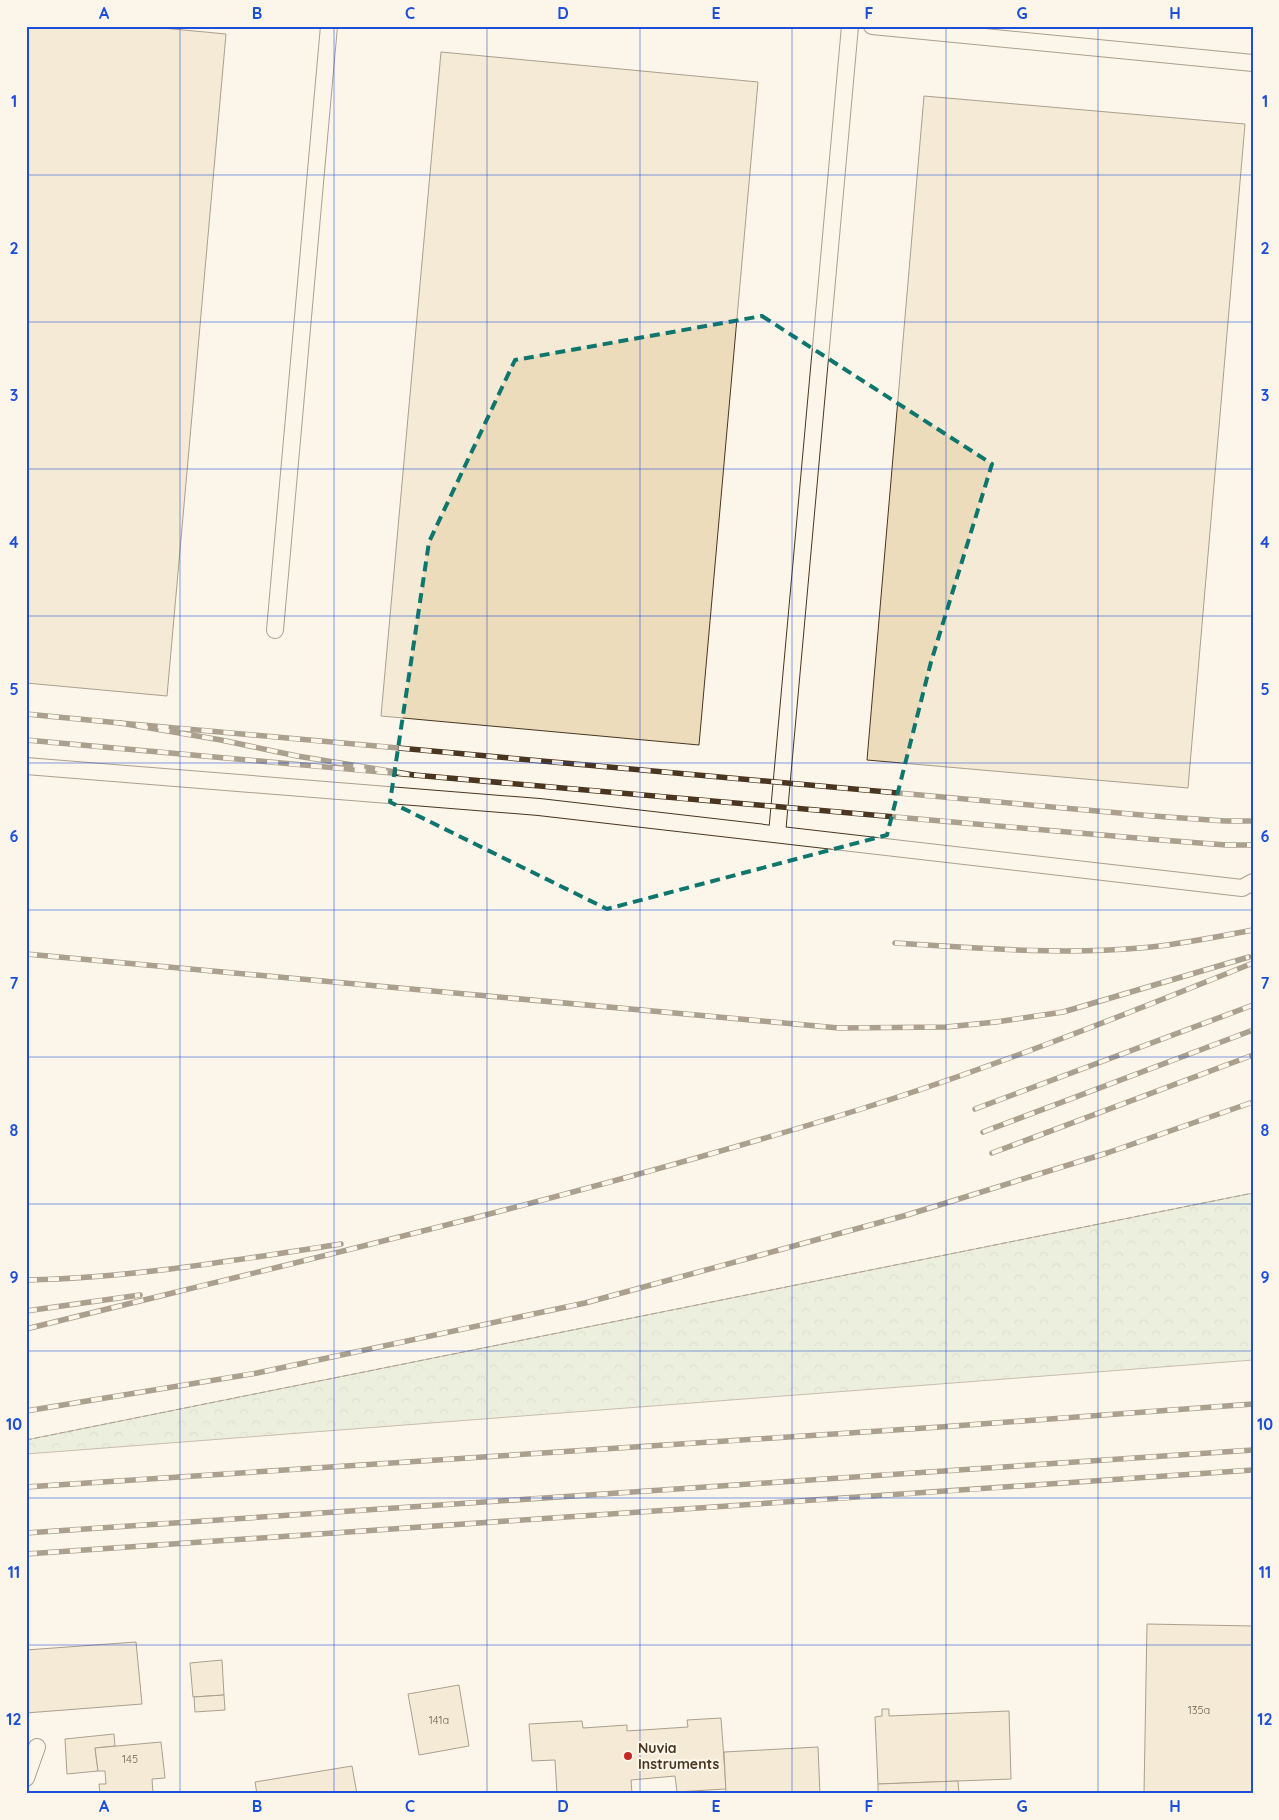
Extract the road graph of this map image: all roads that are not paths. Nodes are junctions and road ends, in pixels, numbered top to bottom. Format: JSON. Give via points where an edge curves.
{"nodes":[{"id":1,"x":329,"y":26,"type":"edge"},
{"id":2,"x":850,"y":26,"type":"edge"},
{"id":3,"x":872,"y":26,"type":"edge"},
{"id":4,"x":1253,"y":63,"type":"edge"},
{"id":5,"x":275,"y":630,"type":"dead end"},
{"id":6,"x":26,"y":766,"type":"edge"},
{"id":7,"x":777,"y":834,"type":"junction"},
{"id":8,"x":1253,"y":882,"type":"edge"},
{"id":9,"x":37,"y":1747,"type":"dead end"},
{"id":10,"x":26,"y":1778,"type":"edge"}],
"edges":[{"from":1,"to":5,"type":"lane"},
{"from":2,"to":7,"type":"lane"},
{"from":3,"to":4,"type":"lane"},
{"from":6,"to":7,"type":"lane","via":[[539,806]]},
{"from":7,"to":8,"type":"lane","via":[[1242,888]]},
{"from":9,"to":10,"type":"lane"}]}
